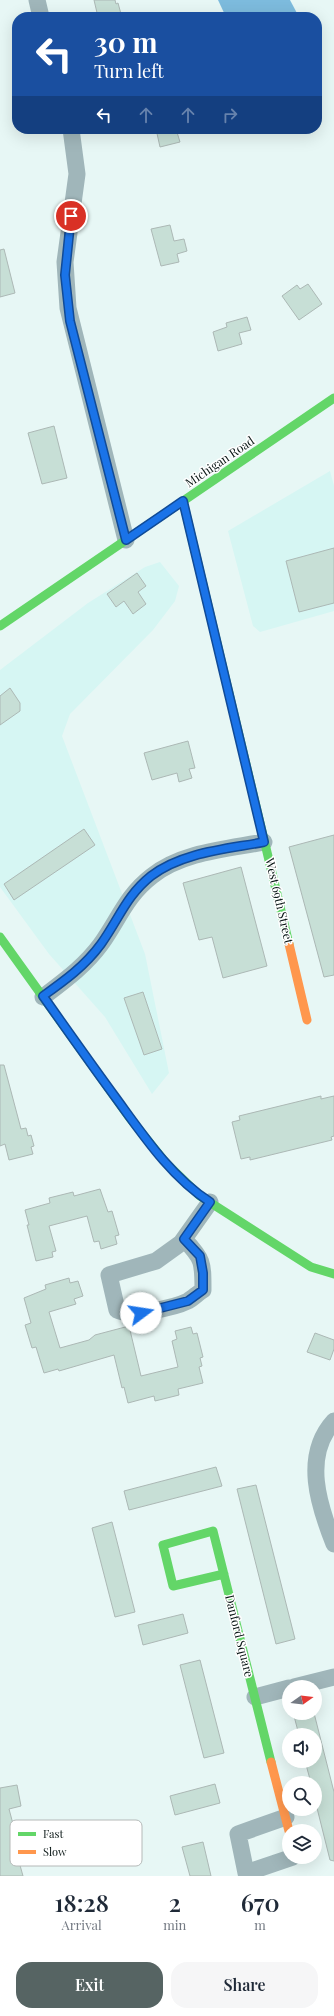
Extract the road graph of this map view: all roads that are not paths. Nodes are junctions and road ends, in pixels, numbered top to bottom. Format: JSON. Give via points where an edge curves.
{"nodes":[{"id":1,"x":37,"y":0,"type":"edge"},
{"id":2,"x":40,"y":12,"type":"edge"},
{"id":3,"x":72,"y":134,"type":"edge"},
{"id":4,"x":334,"y":398,"type":"edge"},
{"id":5,"x":183,"y":501,"type":"junction"},
{"id":6,"x":126,"y":540,"type":"junction"},
{"id":7,"x":0,"y":626,"type":"edge"},
{"id":8,"x":264,"y":842,"type":"junction"},
{"id":9,"x":0,"y":937,"type":"edge"},
{"id":10,"x":43,"y":996,"type":"junction"},
{"id":11,"x":307,"y":1020,"type":"dead end"},
{"id":12,"x":210,"y":1202,"type":"junction"},
{"id":13,"x":184,"y":1239,"type":"junction"},
{"id":14,"x":334,"y":1274,"type":"edge"},
{"id":15,"x":334,"y":1421,"type":"edge"},
{"id":16,"x":334,"y":1544,"type":"edge"},
{"id":17,"x":224,"y":1574,"type":"junction"},
{"id":18,"x":334,"y":1677,"type":"edge"},
{"id":19,"x":322,"y":1680,"type":"edge"},
{"id":20,"x":282,"y":1690,"type":"edge"},
{"id":21,"x":255,"y":1697,"type":"junction"},
{"id":22,"x":288,"y":1824,"type":"edge"},
{"id":23,"x":282,"y":1825,"type":"edge"},
{"id":24,"x":282,"y":1861,"type":"edge"}],
"edges":[{"from":1,"to":2,"type":"street"},
{"from":3,"to":6,"type":"street","via":[[76,174],[65,262],[68,308]]},
{"from":4,"to":5,"type":"street","name":"Michigan Road"},
{"from":5,"to":6,"type":"street","name":"Michigan Road"},
{"from":5,"to":8,"type":"street","name":"West 69th Street"},
{"from":6,"to":7,"type":"street","name":"Michigan Road"},
{"from":8,"to":10,"type":"street","via":[[188,858],[169,865],[152,876],[129,898],[104,940],[87,960],[75,973]]},
{"from":8,"to":11,"type":"street","name":"West 69th Street"},
{"from":9,"to":10,"type":"street"},
{"from":10,"to":12,"type":"street","via":[[129,1117],[166,1162],[200,1196]]},
{"from":12,"to":13,"type":"street"},
{"from":12,"to":14,"type":"street","via":[[312,1267]]},
{"from":13,"to":13,"type":"street","via":[[156,1261],[109,1275],[117,1310],[141,1313],[188,1301],[203,1290],[200,1256]]},
{"from":15,"to":16,"type":"street","via":[[326,1430],[318,1451],[316,1480],[321,1510]]},
{"from":17,"to":17,"type":"street","name":"Danford Square","via":[[213,1531],[163,1545],[173,1586]]},
{"from":17,"to":21,"type":"street","name":"Danford Square"},
{"from":18,"to":19,"type":"street"},
{"from":20,"to":21,"type":"street"},
{"from":21,"to":22,"type":"street","name":"Danford Square"},
{"from":23,"to":24,"type":"street","name":"Danford Square","via":[[238,1834],[246,1873]]}]}
